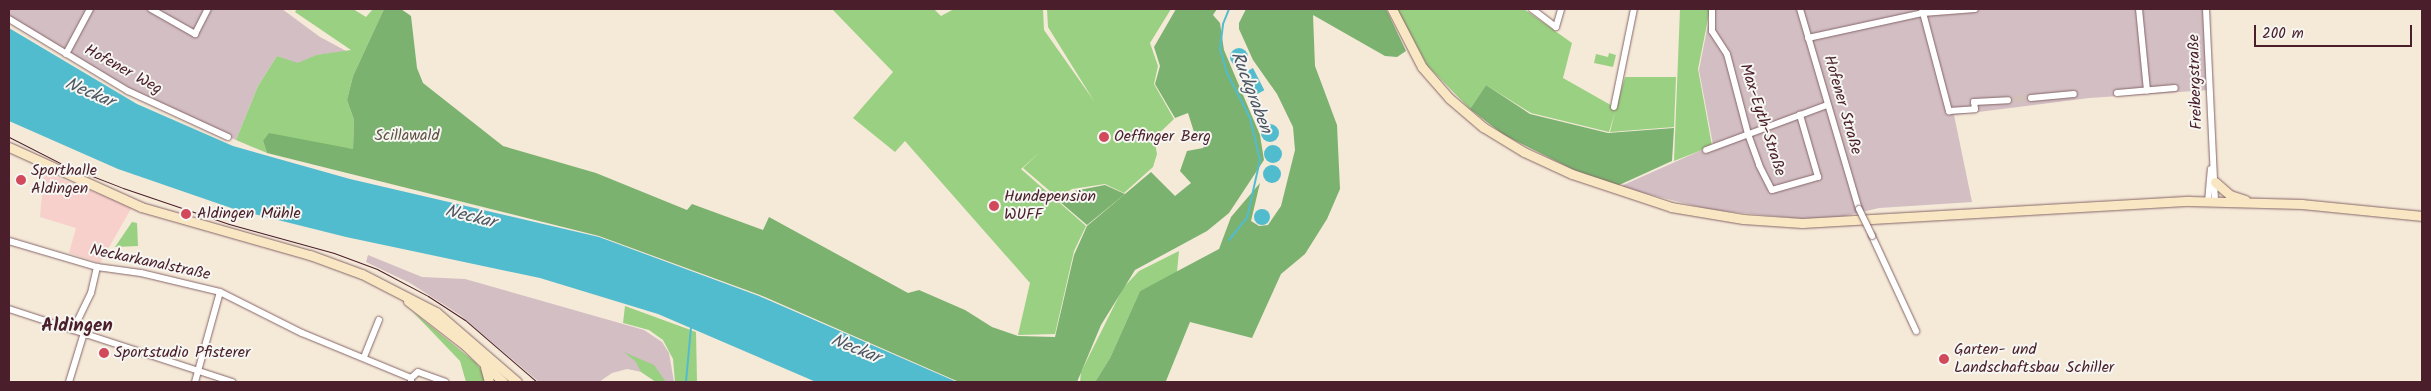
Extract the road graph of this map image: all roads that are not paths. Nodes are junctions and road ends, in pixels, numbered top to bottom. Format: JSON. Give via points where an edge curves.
{"nodes":[{"id":1,"x":90,"y":9,"type":"edge"},
{"id":2,"x":151,"y":9,"type":"edge"},
{"id":3,"x":208,"y":9,"type":"edge"},
{"id":4,"x":1392,"y":9,"type":"edge"},
{"id":5,"x":1532,"y":9,"type":"edge"},
{"id":6,"x":1561,"y":9,"type":"edge"},
{"id":7,"x":1634,"y":9,"type":"edge"},
{"id":8,"x":1712,"y":9,"type":"edge"},
{"id":9,"x":1800,"y":9,"type":"edge"},
{"id":10,"x":1975,"y":9,"type":"edge"},
{"id":11,"x":2140,"y":9,"type":"edge"},
{"id":12,"x":2206,"y":9,"type":"edge"},
{"id":13,"x":1922,"y":11,"type":"edge"},
{"id":14,"x":9,"y":19,"type":"edge"},
{"id":15,"x":1808,"y":38,"type":"junction"},
{"id":16,"x":66,"y":54,"type":"junction"},
{"id":17,"x":2175,"y":88,"type":"dead end"},
{"id":18,"x":2147,"y":90,"type":"junction"},
{"id":19,"x":2117,"y":93,"type":"dead end"},
{"id":20,"x":2074,"y":94,"type":"dead end"},
{"id":21,"x":2032,"y":98,"type":"tunnel mouth"},
{"id":22,"x":2008,"y":100,"type":"tunnel mouth"},
{"id":23,"x":1827,"y":105,"type":"junction"},
{"id":24,"x":1614,"y":107,"type":"dead end"},
{"id":25,"x":1800,"y":115,"type":"junction"},
{"id":26,"x":1748,"y":134,"type":"junction"},
{"id":27,"x":228,"y":137,"type":"dead end"},
{"id":28,"x":9,"y":147,"type":"edge"},
{"id":29,"x":1706,"y":150,"type":"dead end"},
{"id":30,"x":2212,"y":155,"type":"junction"},
{"id":31,"x":2215,"y":182,"type":"junction"},
{"id":32,"x":2212,"y":202,"type":"junction"},
{"id":33,"x":2255,"y":203,"type":"junction"},
{"id":34,"x":2422,"y":216,"type":"edge"},
{"id":35,"x":9,"y":241,"type":"edge"},
{"id":36,"x":97,"y":267,"type":"junction"},
{"id":37,"x":220,"y":292,"type":"junction"},
{"id":38,"x":400,"y":294,"type":"junction"},
{"id":39,"x":9,"y":309,"type":"edge"},
{"id":40,"x":379,"y":320,"type":"dead end"},
{"id":41,"x":73,"y":330,"type":"junction"},
{"id":42,"x":1916,"y":332,"type":"dead end"},
{"id":43,"x":84,"y":333,"type":"junction"},
{"id":44,"x":364,"y":357,"type":"junction"},
{"id":45,"x":485,"y":364,"type":"junction"},
{"id":46,"x":197,"y":372,"type":"junction"},
{"id":47,"x":411,"y":380,"type":"edge"},
{"id":48,"x":503,"y":380,"type":"edge"},
{"id":49,"x":69,"y":382,"type":"edge"},
{"id":50,"x":195,"y":382,"type":"edge"},
{"id":51,"x":232,"y":382,"type":"edge"},
{"id":52,"x":444,"y":382,"type":"edge"},
{"id":53,"x":489,"y":382,"type":"edge"},
{"id":54,"x":517,"y":382,"type":"edge"}],
"edges":[{"from":1,"to":16,"type":"street"},
{"from":2,"to":3,"type":"street","via":[[195,34]]},
{"from":4,"to":32,"type":"main road","via":[[1422,67],[1449,98],[1483,127],[1524,152],[1572,174],[1671,207],[1743,219],[1835,223],[2100,204]]},
{"from":5,"to":6,"type":"street","via":[[1556,27]]},
{"from":7,"to":24,"type":"street"},
{"from":8,"to":26,"type":"street","name":"Max-Eyth-Straße","via":[[1712,31],[1727,54]]},
{"from":9,"to":15,"type":"street","name":"Hofener Straße"},
{"from":10,"to":13,"type":"street"},
{"from":11,"to":18,"type":"street"},
{"from":12,"to":30,"type":"street","name":"Freibergstraße"},
{"from":13,"to":15,"type":"street"},
{"from":13,"to":22,"type":"street","via":[[1949,111],[1975,110],[1974,102]]},
{"from":14,"to":16,"type":"street","name":"Hofener Weg"},
{"from":15,"to":23,"type":"street","name":"Hofener Straße"},
{"from":16,"to":27,"type":"street","name":"Hofener Weg","via":[[128,91]]},
{"from":17,"to":18,"type":"street"},
{"from":18,"to":19,"type":"street"},
{"from":20,"to":21,"type":"street"},
{"from":23,"to":25,"type":"street"},
{"from":23,"to":42,"type":"street","name":"Hofener Straße","bridge":true,"via":[[1859,209]]},
{"from":25,"to":26,"type":"street"},
{"from":25,"to":26,"type":"street","name":"Max-Eyth-Straße","via":[[1818,177],[1772,190]]},
{"from":26,"to":29,"type":"street"},
{"from":28,"to":38,"type":"main road","via":[[141,207],[310,255],[362,274]]},
{"from":30,"to":31,"type":"street","name":"Freibergstraße"},
{"from":30,"to":32,"type":"street","name":"Freibergstraße"},
{"from":31,"to":32,"type":"street","name":"Freibergstraße"},
{"from":31,"to":33,"type":"main road","via":[[2230,195]]},
{"from":32,"to":33,"type":"main road"},
{"from":33,"to":34,"type":"main road","via":[[2360,208]]},
{"from":35,"to":36,"type":"street","name":"Neckarkanalstraße"},
{"from":36,"to":37,"type":"street","name":"Neckarkanalstraße","via":[[133,271]]},
{"from":36,"to":41,"type":"street","via":[[91,293]]},
{"from":37,"to":44,"type":"street","name":"Neckarkanalstraße","via":[[302,332]]},
{"from":37,"to":46,"type":"street"},
{"from":38,"to":45,"type":"main road"},
{"from":38,"to":48,"type":"main road","via":[[436,312]]},
{"from":39,"to":41,"type":"street"},
{"from":40,"to":44,"type":"street"},
{"from":41,"to":43,"type":"street"},
{"from":43,"to":46,"type":"street"},
{"from":43,"to":49,"type":"street"},
{"from":44,"to":47,"type":"street","name":"Neckarkanalstraße"},
{"from":45,"to":48,"type":"main road"},
{"from":45,"to":53,"type":"main road"},
{"from":46,"to":50,"type":"street"},
{"from":46,"to":51,"type":"street"},
{"from":47,"to":52,"type":"street","name":"Neckarkanalstraße","via":[[418,372]]},
{"from":48,"to":54,"type":"main road"}]}
